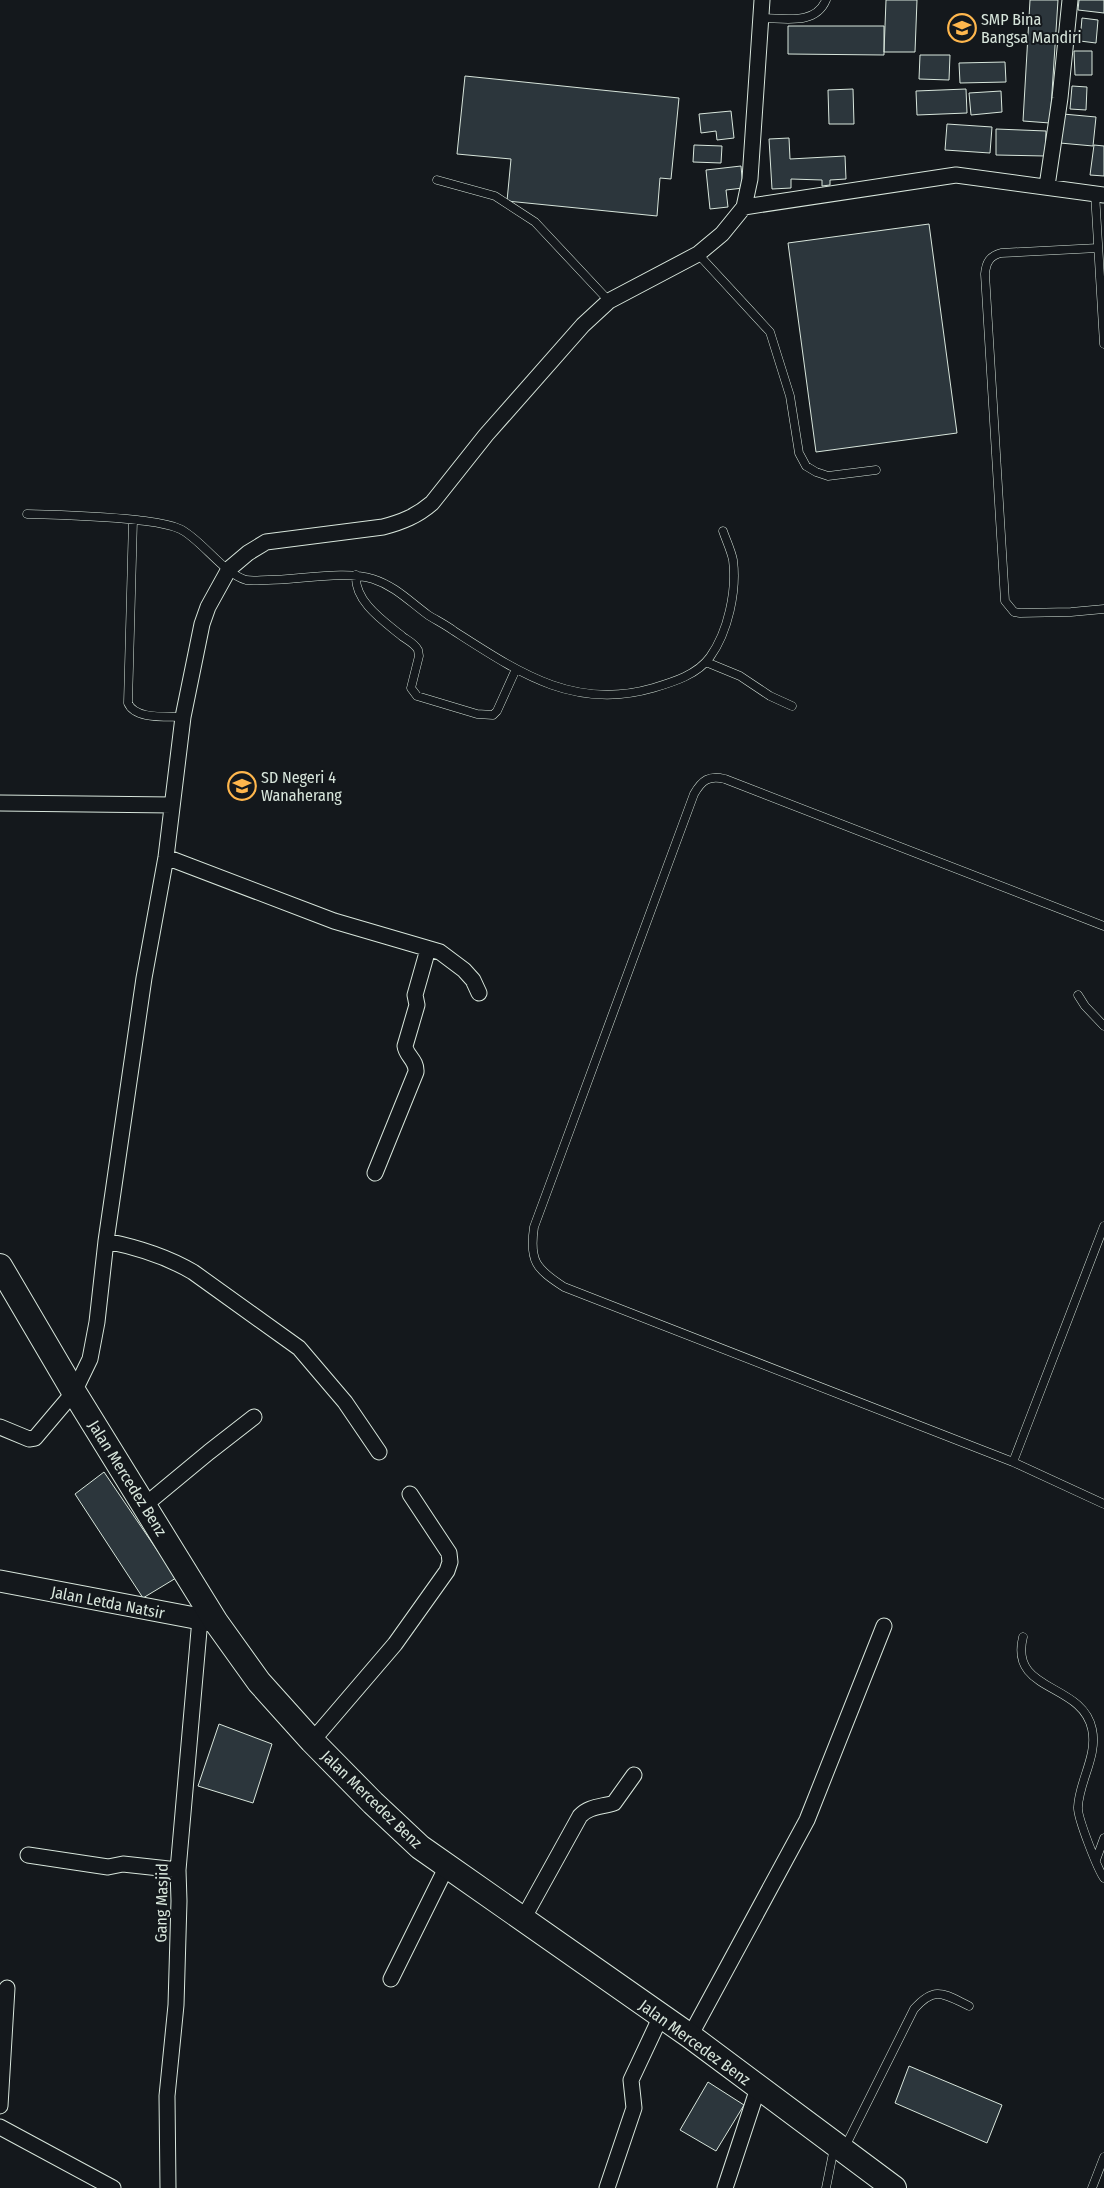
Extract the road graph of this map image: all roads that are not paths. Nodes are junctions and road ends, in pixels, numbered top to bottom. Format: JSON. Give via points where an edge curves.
{"nodes":[{"id":1,"x":762,"y":0,"type":"edge"},
{"id":2,"x":826,"y":0,"type":"edge"},
{"id":3,"x":1070,"y":0,"type":"edge"},
{"id":4,"x":760,"y":18,"type":"junction"},
{"id":5,"x":437,"y":180,"type":"dead end"},
{"id":6,"x":1047,"y":186,"type":"junction"},
{"id":7,"x":1100,"y":194,"type":"edge"},
{"id":8,"x":744,"y":207,"type":"junction"},
{"id":9,"x":1098,"y":248,"type":"junction"},
{"id":10,"x":698,"y":254,"type":"junction"},
{"id":11,"x":609,"y":301,"type":"junction"},
{"id":12,"x":1104,"y":344,"type":"edge"},
{"id":13,"x":876,"y":470,"type":"dead end"},
{"id":14,"x":27,"y":514,"type":"dead end"},
{"id":15,"x":132,"y":520,"type":"junction"},
{"id":16,"x":723,"y":531,"type":"dead end"},
{"id":17,"x":229,"y":569,"type":"junction"},
{"id":18,"x":356,"y":576,"type":"junction"},
{"id":19,"x":1104,"y":609,"type":"edge"},
{"id":20,"x":706,"y":662,"type":"junction"},
{"id":21,"x":516,"y":669,"type":"junction"},
{"id":22,"x":792,"y":706,"type":"dead end"},
{"id":23,"x":183,"y":717,"type":"junction"},
{"id":24,"x":0,"y":803,"type":"edge"},
{"id":25,"x":172,"y":805,"type":"junction"},
{"id":26,"x":166,"y":857,"type":"junction"},
{"id":27,"x":1104,"y":926,"type":"edge"},
{"id":28,"x":428,"y":949,"type":"junction"},
{"id":29,"x":479,"y":993,"type":"dead end"},
{"id":30,"x":1078,"y":995,"type":"dead end"},
{"id":31,"x":1104,"y":1026,"type":"edge"},
{"id":32,"x":376,"y":1173,"type":"dead end"},
{"id":33,"x":1104,"y":1226,"type":"edge"},
{"id":34,"x":106,"y":1240,"type":"junction"},
{"id":35,"x":0,"y":1266,"type":"edge"},
{"id":36,"x":74,"y":1392,"type":"junction"},
{"id":37,"x":254,"y":1417,"type":"dead end"},
{"id":38,"x":0,"y":1427,"type":"edge"},
{"id":39,"x":379,"y":1452,"type":"dead end"},
{"id":40,"x":1013,"y":1462,"type":"junction"},
{"id":41,"x":410,"y":1494,"type":"dead end"},
{"id":42,"x":1104,"y":1504,"type":"edge"},
{"id":43,"x":145,"y":1505,"type":"junction"},
{"id":44,"x":0,"y":1581,"type":"edge"},
{"id":45,"x":208,"y":1620,"type":"junction"},
{"id":46,"x":884,"y":1626,"type":"dead end"},
{"id":47,"x":1024,"y":1637,"type":"dead end"},
{"id":48,"x":312,"y":1741,"type":"junction"},
{"id":49,"x":634,"y":1775,"type":"dead end"},
{"id":50,"x":1104,"y":1838,"type":"edge"},
{"id":51,"x":28,"y":1855,"type":"dead end"},
{"id":52,"x":1096,"y":1860,"type":"junction"},
{"id":53,"x":447,"y":1866,"type":"junction"},
{"id":54,"x":178,"y":1870,"type":"junction"},
{"id":55,"x":1104,"y":1878,"type":"edge"},
{"id":56,"x":523,"y":1920,"type":"junction"},
{"id":57,"x":391,"y":1978,"type":"dead end"},
{"id":58,"x":7,"y":1988,"type":"dead end"},
{"id":59,"x":969,"y":2006,"type":"dead end"},
{"id":60,"x":661,"y":2016,"type":"junction"},
{"id":61,"x":690,"y":2036,"type":"junction"},
{"id":62,"x":758,"y":2088,"type":"junction"},
{"id":63,"x":0,"y":2106,"type":"edge"},
{"id":64,"x":0,"y":2127,"type":"edge"},
{"id":65,"x":839,"y":2148,"type":"junction"},
{"id":66,"x":1104,"y":2157,"type":"edge"},
{"id":67,"x":885,"y":2185,"type":"edge"},
{"id":68,"x":113,"y":2188,"type":"edge"},
{"id":69,"x":168,"y":2188,"type":"edge"},
{"id":70,"x":608,"y":2188,"type":"edge"},
{"id":71,"x":724,"y":2188,"type":"edge"},
{"id":72,"x":826,"y":2188,"type":"edge"},
{"id":73,"x":1092,"y":2188,"type":"edge"}],
"edges":[{"from":1,"to":4,"type":"street"},
{"from":2,"to":4,"type":"lane","via":[[815,15],[805,18]]},
{"from":3,"to":6,"type":"street"},
{"from":4,"to":8,"type":"street","via":[[750,179]]},
{"from":5,"to":11,"type":"lane","via":[[495,196],[535,222]]},
{"from":6,"to":7,"type":"street"},
{"from":6,"to":8,"type":"street","via":[[956,174]]},
{"from":7,"to":9,"type":"lane"},
{"from":8,"to":10,"type":"street","via":[[722,234]]},
{"from":9,"to":12,"type":"lane"},
{"from":9,"to":19,"type":"lane","via":[[1001,253],[986,264],[985,274],[1005,601],[1014,612]]},
{"from":10,"to":11,"type":"street"},
{"from":10,"to":13,"type":"lane","via":[[770,332],[790,396],[800,452],[806,466],[828,476]]},
{"from":11,"to":17,"type":"street","via":[[564,347],[423,510],[400,523],[383,527],[266,542]]},
{"from":14,"to":15,"type":"lane"},
{"from":15,"to":17,"type":"lane","via":[[182,529]]},
{"from":15,"to":23,"type":"lane","via":[[128,703],[138,714]]},
{"from":16,"to":20,"type":"lane","via":[[732,558],[734,582],[723,632]]},
{"from":17,"to":18,"type":"lane","via":[[251,580]]},
{"from":17,"to":23,"type":"street","via":[[202,624]]},
{"from":18,"to":21,"type":"lane","via":[[375,580],[400,592],[485,652]]},
{"from":18,"to":21,"type":"lane","via":[[356,586],[363,600],[418,650],[411,688],[417,696],[477,714],[493,715]]},
{"from":20,"to":21,"type":"lane","via":[[675,682],[632,694],[609,696],[568,691]]},
{"from":20,"to":22,"type":"lane","via":[[740,676]]},
{"from":23,"to":25,"type":"street"},
{"from":24,"to":25,"type":"street"},
{"from":25,"to":26,"type":"street"},
{"from":26,"to":28,"type":"street","via":[[334,922]]},
{"from":26,"to":34,"type":"street","via":[[144,978]]},
{"from":27,"to":40,"type":"lane","via":[[725,779],[708,778],[700,783],[694,794],[534,1226],[531,1246],[540,1270],[564,1287]]},
{"from":28,"to":29,"type":"street","via":[[447,955],[473,980]]},
{"from":28,"to":32,"type":"street","via":[[415,995],[418,1006],[404,1046],[415,1062],[416,1072]]},
{"from":30,"to":31,"type":"lane"},
{"from":33,"to":40,"type":"lane"},
{"from":34,"to":36,"type":"street","via":[[90,1359]]},
{"from":34,"to":39,"type":"street","via":[[175,1262],[193,1272],[299,1348],[344,1402]]},
{"from":35,"to":36,"type":"main road","name":"Jalan Mercedez Benz"},
{"from":36,"to":38,"type":"street","via":[[35,1438]]},
{"from":36,"to":43,"type":"main road","name":"Jalan Mercedez Benz"},
{"from":37,"to":43,"type":"street"},
{"from":40,"to":42,"type":"lane"},
{"from":41,"to":48,"type":"street","via":[[448,1554],[447,1571],[395,1644]]},
{"from":43,"to":45,"type":"main road","name":"Jalan Mercedez Benz"},
{"from":44,"to":45,"type":"street","name":"Jalan Letda Natsir"},
{"from":45,"to":48,"type":"main road","name":"Jalan Mercedez Benz"},
{"from":45,"to":54,"type":"street","name":"Gang Masjid"},
{"from":46,"to":61,"type":"street","via":[[807,1820]]},
{"from":47,"to":52,"type":"lane","via":[[1020,1650],[1028,1673],[1082,1708],[1092,1728],[1092,1751],[1078,1808]]},
{"from":48,"to":53,"type":"main road","name":"Jalan Mercedez Benz","via":[[420,1847]]},
{"from":49,"to":56,"type":"street","via":[[614,1803],[592,1808],[580,1816]]},
{"from":50,"to":52,"type":"lane"},
{"from":51,"to":54,"type":"street","via":[[108,1867],[123,1864]]},
{"from":52,"to":55,"type":"lane"},
{"from":53,"to":56,"type":"main road","name":"Jalan Mercedez Benz"},
{"from":53,"to":57,"type":"street"},
{"from":54,"to":69,"type":"street","name":"Gang Masjid","via":[[176,2005],[167,2096]]},
{"from":56,"to":60,"type":"main road","name":"Jalan Mercedez Benz"},
{"from":58,"to":63,"type":"street"},
{"from":59,"to":65,"type":"lane","via":[[936,1994],[923,1999],[914,2009]]},
{"from":60,"to":61,"type":"main road","name":"Jalan Mercedez Benz"},
{"from":60,"to":70,"type":"street","via":[[631,2080],[634,2108]]},
{"from":61,"to":62,"type":"main road","name":"Jalan Mercedez Benz"},
{"from":62,"to":65,"type":"main road","name":"Jalan Mercedez Benz"},
{"from":62,"to":71,"type":"street"},
{"from":64,"to":68,"type":"street"},
{"from":65,"to":67,"type":"main road","name":"Jalan Mercedez Benz"},
{"from":65,"to":72,"type":"lane"},
{"from":66,"to":73,"type":"lane"}]}
